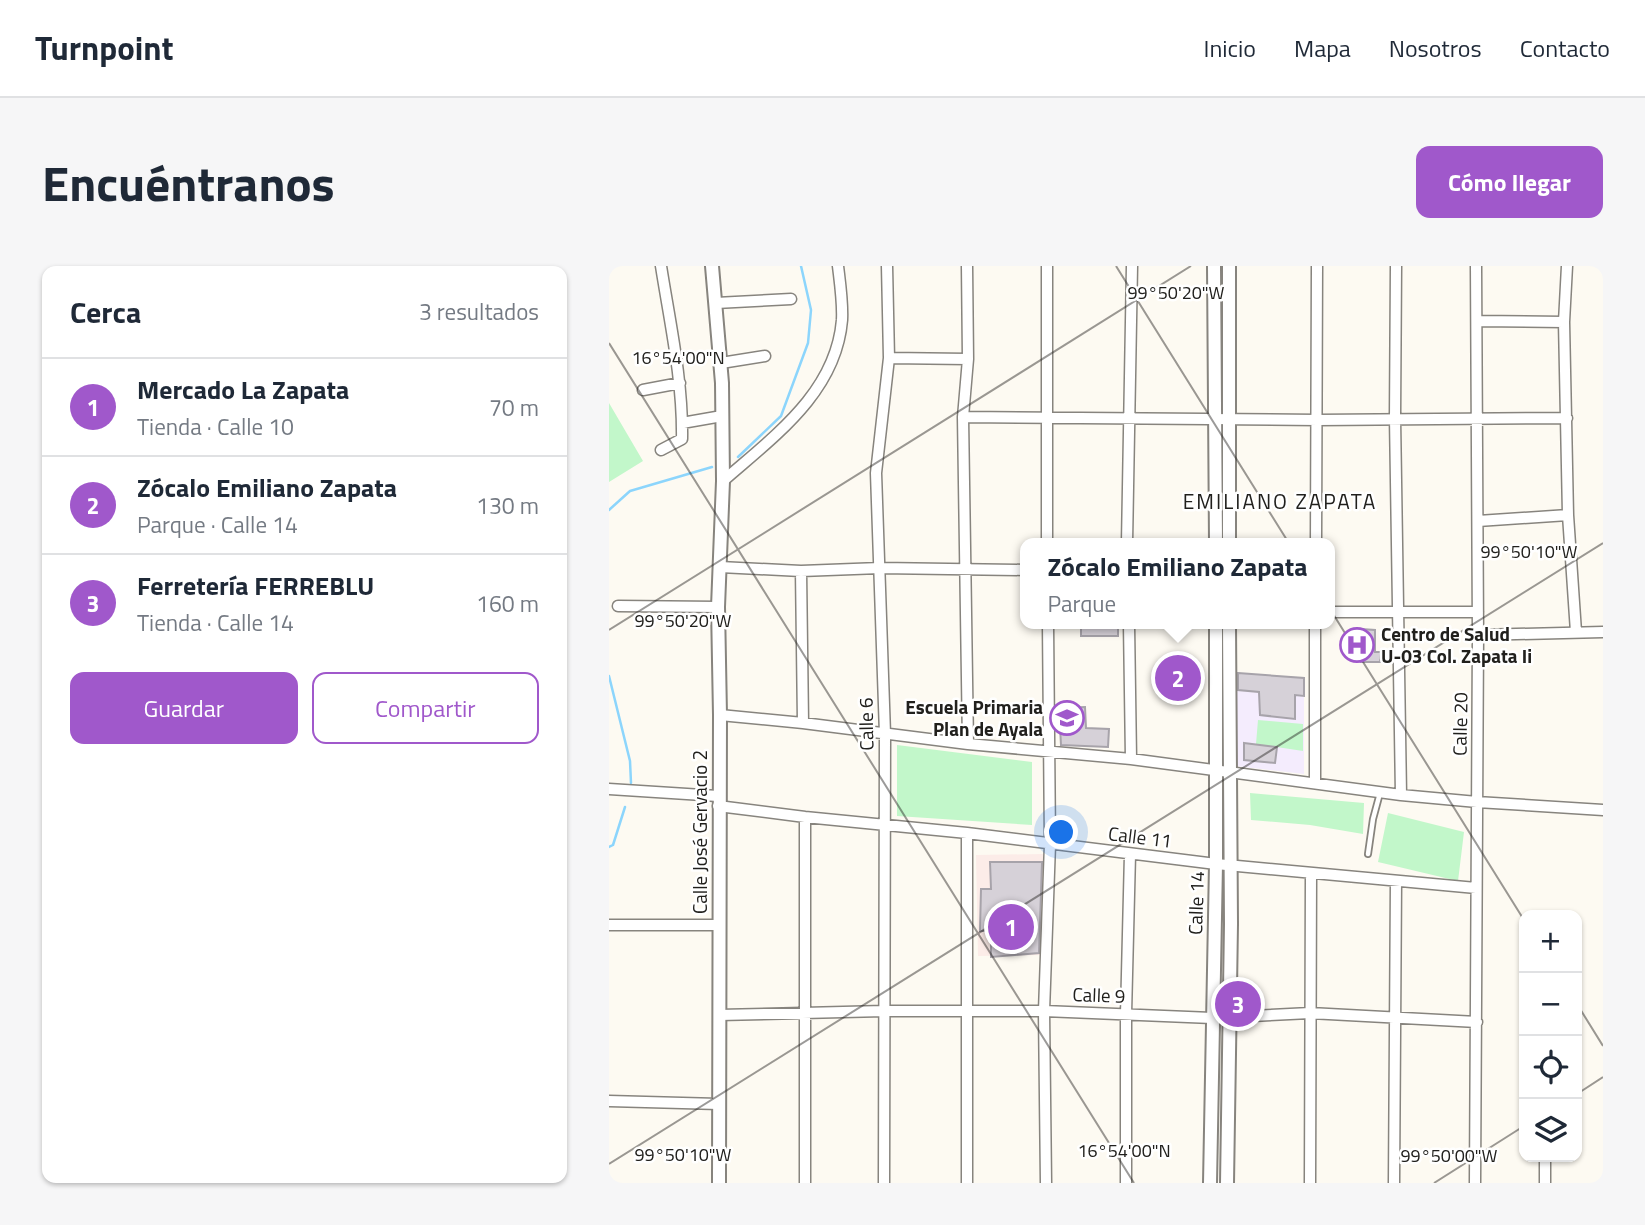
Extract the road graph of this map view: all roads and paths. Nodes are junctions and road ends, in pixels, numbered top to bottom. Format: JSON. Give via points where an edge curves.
{"nodes":[{"id":1,"x":661,"y":266,"type":"edge"},
{"id":2,"x":712,"y":266,"type":"edge"},
{"id":3,"x":838,"y":266,"type":"edge"},
{"id":4,"x":887,"y":266,"type":"edge"},
{"id":5,"x":967,"y":266,"type":"edge"},
{"id":6,"x":1047,"y":266,"type":"edge"},
{"id":7,"x":1132,"y":266,"type":"edge"},
{"id":8,"x":1214,"y":266,"type":"edge"},
{"id":9,"x":1229,"y":266,"type":"edge"},
{"id":10,"x":1317,"y":266,"type":"edge"},
{"id":11,"x":1396,"y":266,"type":"edge"},
{"id":12,"x":1476,"y":266,"type":"edge"},
{"id":13,"x":1567,"y":266,"type":"edge"},
{"id":14,"x":791,"y":299,"type":"dead end"},
{"id":15,"x":716,"y":303,"type":"junction"},
{"id":16,"x":1477,"y":321,"type":"junction"},
{"id":17,"x":1564,"y":322,"type":"junction"},
{"id":18,"x":765,"y":356,"type":"dead end"},
{"id":19,"x":889,"y":358,"type":"junction"},
{"id":20,"x":968,"y":359,"type":"junction"},
{"id":21,"x":721,"y":363,"type":"junction"},
{"id":22,"x":680,"y":383,"type":"junction"},
{"id":23,"x":643,"y":390,"type":"dead end"},
{"id":24,"x":722,"y":416,"type":"junction"},
{"id":25,"x":963,"y":417,"type":"junction"},
{"id":26,"x":1215,"y":418,"type":"junction"},
{"id":27,"x":1229,"y":418,"type":"junction"},
{"id":28,"x":1395,"y":418,"type":"junction"},
{"id":29,"x":1478,"y":418,"type":"junction"},
{"id":30,"x":1567,"y":418,"type":"junction"},
{"id":31,"x":1047,"y":419,"type":"junction"},
{"id":32,"x":1128,"y":419,"type":"junction"},
{"id":33,"x":1318,"y":420,"type":"junction"},
{"id":34,"x":682,"y":423,"type":"junction"},
{"id":35,"x":661,"y":450,"type":"dead end"},
{"id":36,"x":723,"y":481,"type":"junction"},
{"id":37,"x":1568,"y":514,"type":"junction"},
{"id":38,"x":1478,"y":521,"type":"junction"},
{"id":39,"x":1047,"y":538,"type":"edge"},
{"id":40,"x":1127,"y":538,"type":"edge"},
{"id":41,"x":1216,"y":538,"type":"edge"},
{"id":42,"x":1229,"y":538,"type":"edge"},
{"id":43,"x":1316,"y":538,"type":"edge"},
{"id":44,"x":720,"y":567,"type":"junction"},
{"id":45,"x":880,"y":568,"type":"junction"},
{"id":46,"x":800,"y":570,"type":"junction"},
{"id":47,"x":1020,"y":570,"type":"edge"},
{"id":48,"x":965,"y":571,"type":"junction"},
{"id":49,"x":618,"y":606,"type":"dead end"},
{"id":50,"x":717,"y":607,"type":"junction"},
{"id":51,"x":1335,"y":612,"type":"edge"},
{"id":52,"x":1398,"y":612,"type":"junction"},
{"id":53,"x":1478,"y":612,"type":"junction"},
{"id":54,"x":1048,"y":629,"type":"edge"},
{"id":55,"x":1129,"y":629,"type":"edge"},
{"id":56,"x":1216,"y":629,"type":"edge"},
{"id":57,"x":1229,"y":629,"type":"edge"},
{"id":58,"x":1315,"y":629,"type":"edge"},
{"id":59,"x":1576,"y":632,"type":"junction"},
{"id":60,"x":1603,"y":632,"type":"edge"},
{"id":61,"x":1478,"y":635,"type":"junction"},
{"id":62,"x":720,"y":715,"type":"junction"},
{"id":63,"x":803,"y":723,"type":"junction"},
{"id":64,"x":885,"y":734,"type":"junction"},
{"id":65,"x":968,"y":744,"type":"junction"},
{"id":66,"x":1048,"y":752,"type":"junction"},
{"id":67,"x":1131,"y":760,"type":"junction"},
{"id":68,"x":1216,"y":770,"type":"junction"},
{"id":69,"x":1230,"y":771,"type":"junction"},
{"id":70,"x":1315,"y":783,"type":"junction"},
{"id":71,"x":609,"y":789,"type":"edge"},
{"id":72,"x":1380,"y":792,"type":"junction"},
{"id":73,"x":1401,"y":795,"type":"junction"},
{"id":74,"x":718,"y":801,"type":"junction"},
{"id":75,"x":1476,"y":802,"type":"junction"},
{"id":76,"x":1603,"y":810,"type":"edge"},
{"id":77,"x":805,"y":817,"type":"junction"},
{"id":78,"x":883,"y":825,"type":"junction"},
{"id":79,"x":967,"y":833,"type":"junction"},
{"id":80,"x":1050,"y":844,"type":"junction"},
{"id":81,"x":1130,"y":854,"type":"junction"},
{"id":82,"x":1368,"y":855,"type":"dead end"},
{"id":83,"x":1216,"y":864,"type":"junction"},
{"id":84,"x":1230,"y":864,"type":"junction"},
{"id":85,"x":1311,"y":874,"type":"junction"},
{"id":86,"x":1396,"y":881,"type":"junction"},
{"id":87,"x":1476,"y":888,"type":"junction"},
{"id":88,"x":609,"y":925,"type":"edge"},
{"id":89,"x":719,"y":925,"type":"junction"},
{"id":90,"x":884,"y":1011,"type":"junction"},
{"id":91,"x":1044,"y":1011,"type":"junction"},
{"id":92,"x":805,"y":1013,"type":"junction"},
{"id":93,"x":966,"y":1013,"type":"junction"},
{"id":94,"x":1310,"y":1013,"type":"junction"},
{"id":95,"x":1126,"y":1014,"type":"junction"},
{"id":96,"x":719,"y":1015,"type":"junction"},
{"id":97,"x":1229,"y":1017,"type":"junction"},
{"id":98,"x":1212,"y":1018,"type":"junction"},
{"id":99,"x":1396,"y":1019,"type":"junction"},
{"id":100,"x":1477,"y":1022,"type":"junction"},
{"id":101,"x":609,"y":1101,"type":"edge"},
{"id":102,"x":719,"y":1104,"type":"junction"},
{"id":103,"x":1545,"y":1162,"type":"edge"},
{"id":104,"x":719,"y":1183,"type":"edge"},
{"id":105,"x":805,"y":1183,"type":"edge"},
{"id":106,"x":884,"y":1183,"type":"edge"},
{"id":107,"x":967,"y":1183,"type":"edge"},
{"id":108,"x":1046,"y":1183,"type":"edge"},
{"id":109,"x":1126,"y":1183,"type":"edge"},
{"id":110,"x":1210,"y":1183,"type":"edge"},
{"id":111,"x":1227,"y":1183,"type":"edge"},
{"id":112,"x":1310,"y":1183,"type":"edge"},
{"id":113,"x":1394,"y":1183,"type":"edge"},
{"id":114,"x":1475,"y":1183,"type":"edge"},
{"id":115,"x":1545,"y":1183,"type":"edge"}],
"edges":[{"from":1,"to":22,"type":"street"},
{"from":2,"to":15,"type":"main road","name":"Calle José Gervacio 2"},
{"from":3,"to":36,"type":"street","via":[[842,319],[837,350],[826,376],[786,426]]},
{"from":4,"to":19,"type":"street","name":"Calle 6"},
{"from":5,"to":20,"type":"street"},
{"from":6,"to":31,"type":"street"},
{"from":7,"to":32,"type":"street"},
{"from":8,"to":26,"type":"main road"},
{"from":9,"to":27,"type":"main road"},
{"from":10,"to":33,"type":"street"},
{"from":11,"to":28,"type":"street"},
{"from":12,"to":16,"type":"street","name":"Calle 20"},
{"from":13,"to":17,"type":"street"},
{"from":14,"to":15,"type":"street"},
{"from":15,"to":21,"type":"main road","name":"Calle José Gervacio 2"},
{"from":16,"to":17,"type":"street"},
{"from":16,"to":29,"type":"street","name":"Calle 20"},
{"from":17,"to":30,"type":"street"},
{"from":18,"to":21,"type":"street"},
{"from":19,"to":20,"type":"street"},
{"from":19,"to":45,"type":"street","name":"Calle 6","via":[[876,474]]},
{"from":20,"to":25,"type":"street"},
{"from":21,"to":24,"type":"main road","name":"Calle José Gervacio 2"},
{"from":22,"to":23,"type":"street"},
{"from":22,"to":34,"type":"street"},
{"from":24,"to":34,"type":"street"},
{"from":24,"to":36,"type":"main road","name":"Calle José Gervacio 2"},
{"from":25,"to":31,"type":"street"},
{"from":25,"to":48,"type":"street"},
{"from":26,"to":27,"type":"street"},
{"from":26,"to":32,"type":"street"},
{"from":26,"to":41,"type":"main road"},
{"from":27,"to":33,"type":"street"},
{"from":27,"to":42,"type":"main road"},
{"from":28,"to":29,"type":"street"},
{"from":28,"to":33,"type":"street"},
{"from":28,"to":52,"type":"street"},
{"from":29,"to":30,"type":"street"},
{"from":29,"to":38,"type":"street","name":"Calle 20"},
{"from":30,"to":37,"type":"street"},
{"from":31,"to":32,"type":"street"},
{"from":31,"to":39,"type":"street"},
{"from":32,"to":40,"type":"street"},
{"from":33,"to":43,"type":"street"},
{"from":34,"to":35,"type":"street","via":[[682,439]]},
{"from":36,"to":44,"type":"main road","name":"Calle José Gervacio 2"},
{"from":37,"to":38,"type":"street"},
{"from":37,"to":59,"type":"street"},
{"from":38,"to":53,"type":"street","name":"Calle 20"},
{"from":44,"to":46,"type":"street"},
{"from":44,"to":50,"type":"main road","name":"Calle José Gervacio 2"},
{"from":45,"to":46,"type":"street"},
{"from":45,"to":48,"type":"street"},
{"from":45,"to":64,"type":"street","name":"Calle 6"},
{"from":46,"to":63,"type":"street"},
{"from":47,"to":48,"type":"street"},
{"from":48,"to":65,"type":"street"},
{"from":49,"to":50,"type":"street"},
{"from":50,"to":62,"type":"main road","name":"Calle José Gervacio 2"},
{"from":51,"to":52,"type":"street"},
{"from":52,"to":53,"type":"street"},
{"from":52,"to":73,"type":"street"},
{"from":53,"to":61,"type":"street","name":"Calle 20"},
{"from":54,"to":66,"type":"street"},
{"from":55,"to":67,"type":"street"},
{"from":56,"to":68,"type":"main road","name":"Calle 14"},
{"from":57,"to":69,"type":"main road","name":"Calle 14"},
{"from":58,"to":70,"type":"street"},
{"from":59,"to":60,"type":"street"},
{"from":59,"to":61,"type":"street"},
{"from":61,"to":75,"type":"street","name":"Calle 20"},
{"from":62,"to":63,"type":"street"},
{"from":62,"to":74,"type":"main road","name":"Calle José Gervacio 2"},
{"from":63,"to":64,"type":"street"},
{"from":64,"to":65,"type":"street"},
{"from":64,"to":78,"type":"street","name":"Calle 6"},
{"from":65,"to":66,"type":"street"},
{"from":66,"to":67,"type":"street"},
{"from":66,"to":80,"type":"street"},
{"from":67,"to":68,"type":"street"},
{"from":68,"to":69,"type":"street"},
{"from":68,"to":83,"type":"main road","name":"Calle 14"},
{"from":69,"to":70,"type":"street"},
{"from":69,"to":84,"type":"main road","name":"Calle 14"},
{"from":70,"to":72,"type":"street"},
{"from":71,"to":74,"type":"street","name":"Calle 11"},
{"from":72,"to":73,"type":"street"},
{"from":72,"to":82,"type":"lane"},
{"from":73,"to":75,"type":"street"},
{"from":74,"to":77,"type":"street","name":"Calle 11"},
{"from":74,"to":89,"type":"main road","name":"Calle José Gervacio 2"},
{"from":75,"to":76,"type":"street"},
{"from":75,"to":87,"type":"street","name":"Calle 20"},
{"from":77,"to":78,"type":"street","name":"Calle 11"},
{"from":77,"to":92,"type":"street"},
{"from":78,"to":79,"type":"street","name":"Calle 11"},
{"from":78,"to":90,"type":"street","name":"Calle 6"},
{"from":79,"to":80,"type":"street","name":"Calle 11"},
{"from":79,"to":93,"type":"street"},
{"from":80,"to":81,"type":"street","name":"Calle 11"},
{"from":80,"to":91,"type":"street"},
{"from":81,"to":83,"type":"street","name":"Calle 11"},
{"from":81,"to":95,"type":"street"},
{"from":83,"to":84,"type":"street","name":"Calle 11"},
{"from":83,"to":98,"type":"main road","name":"Calle 14"},
{"from":84,"to":85,"type":"street","name":"Calle 11"},
{"from":84,"to":97,"type":"main road","name":"Calle 14"},
{"from":85,"to":86,"type":"street","name":"Calle 11"},
{"from":85,"to":94,"type":"street"},
{"from":86,"to":87,"type":"street","name":"Calle 11"},
{"from":86,"to":99,"type":"street"},
{"from":87,"to":100,"type":"street","name":"Calle 20"},
{"from":88,"to":89,"type":"street"},
{"from":89,"to":96,"type":"main road","name":"Calle José Gervacio 2"},
{"from":90,"to":92,"type":"street","name":"Calle 9"},
{"from":90,"to":93,"type":"street","name":"Calle 9"},
{"from":90,"to":106,"type":"street","name":"Calle 6"},
{"from":91,"to":93,"type":"street","name":"Calle 9"},
{"from":91,"to":95,"type":"street","name":"Calle 9"},
{"from":91,"to":108,"type":"street"},
{"from":92,"to":96,"type":"street","name":"Calle 9"},
{"from":92,"to":105,"type":"street"},
{"from":93,"to":107,"type":"street"},
{"from":94,"to":97,"type":"street","name":"Calle 9"},
{"from":94,"to":99,"type":"street","name":"Calle 9"},
{"from":94,"to":112,"type":"street"},
{"from":95,"to":98,"type":"street","name":"Calle 9"},
{"from":95,"to":109,"type":"street"},
{"from":96,"to":102,"type":"main road","name":"Calle José Gervacio 2"},
{"from":97,"to":98,"type":"street","name":"Calle 9"},
{"from":97,"to":111,"type":"main road","name":"Calle 14"},
{"from":98,"to":110,"type":"main road","name":"Calle 14"},
{"from":99,"to":100,"type":"street","name":"Calle 9"},
{"from":99,"to":113,"type":"street"},
{"from":100,"to":114,"type":"street","name":"Calle 20"},
{"from":101,"to":102,"type":"street"},
{"from":102,"to":104,"type":"main road","name":"Calle José Gervacio 2"},
{"from":103,"to":115,"type":"street"}]}
